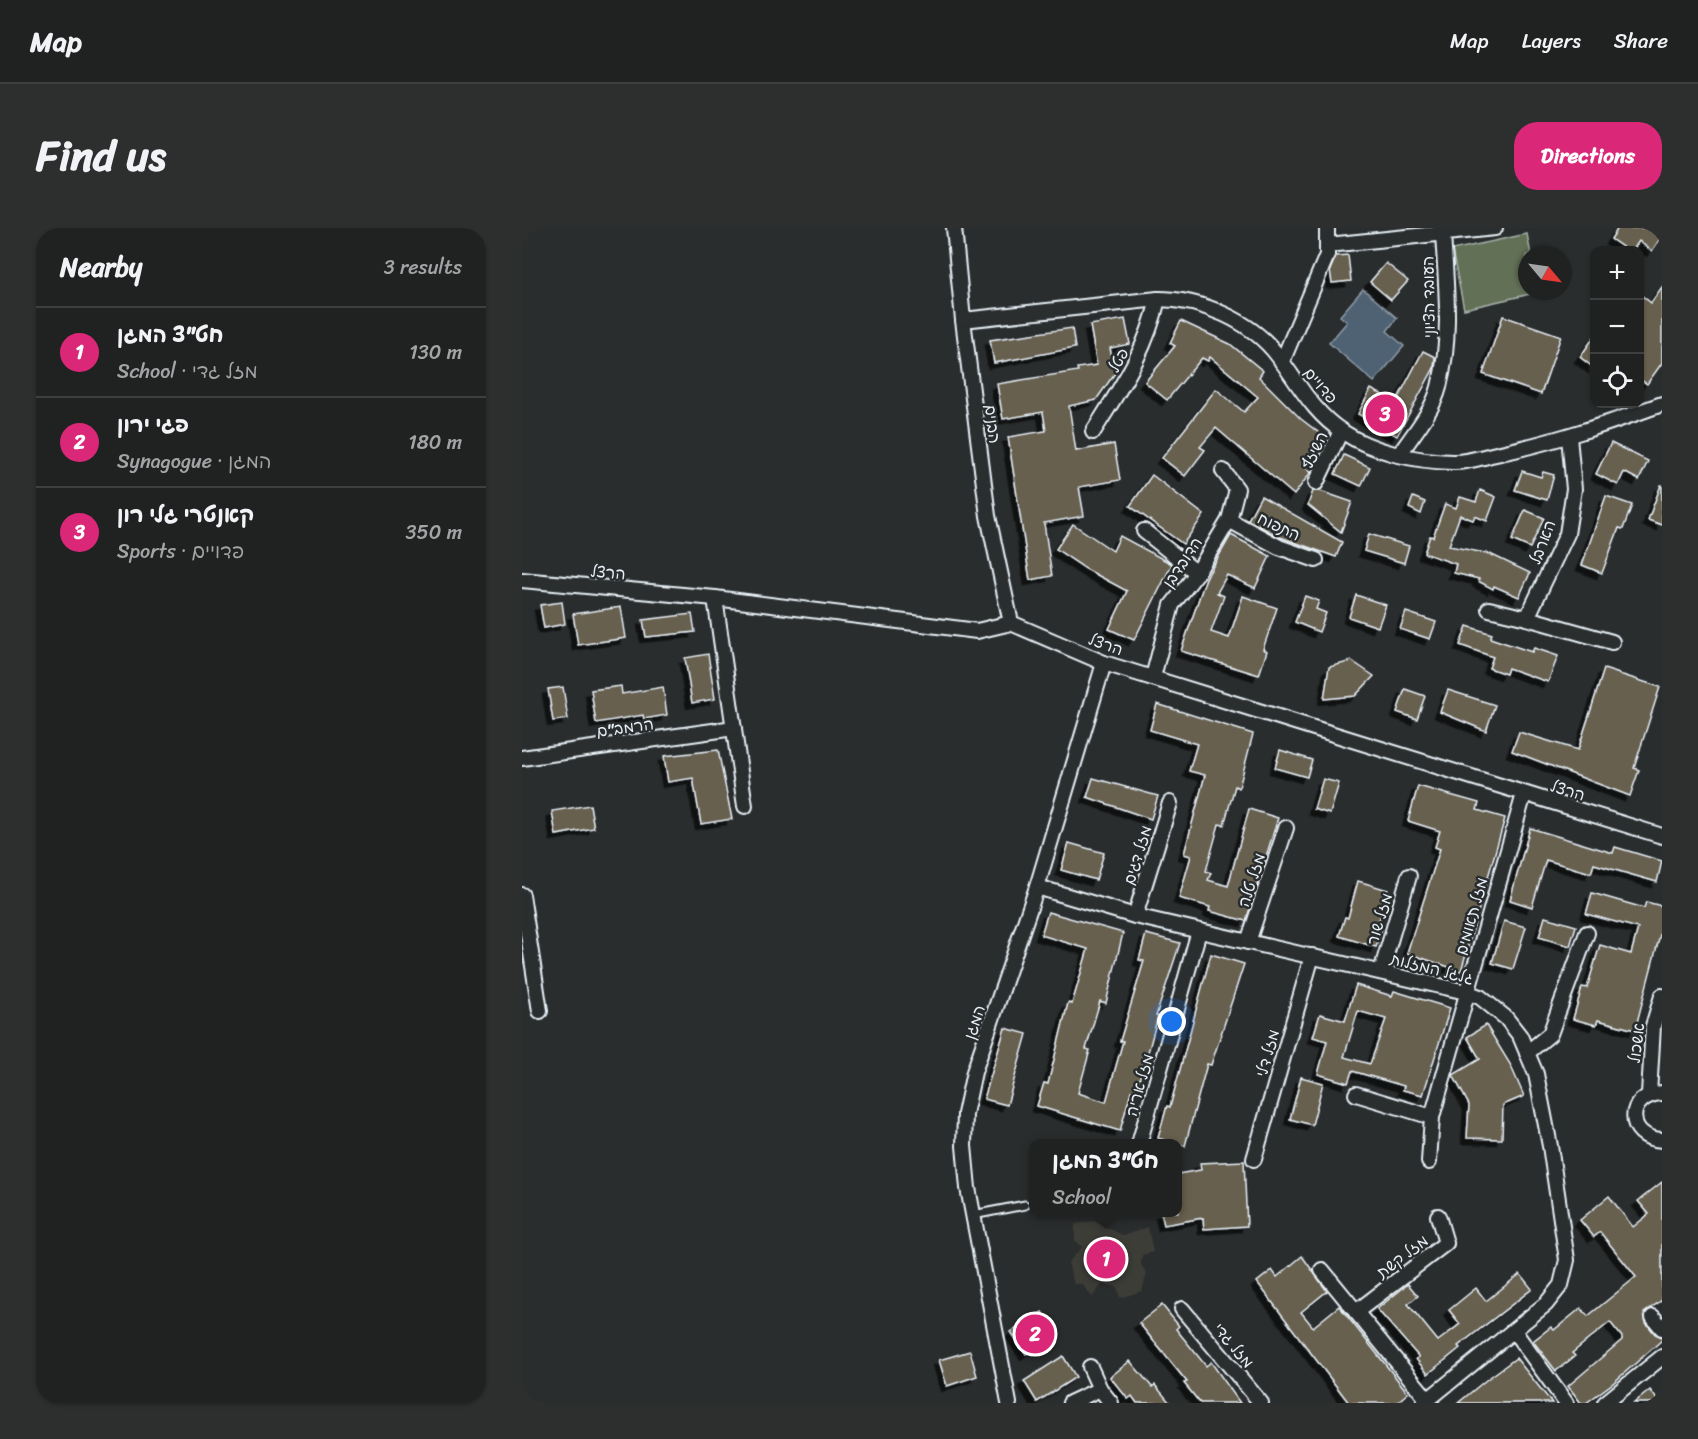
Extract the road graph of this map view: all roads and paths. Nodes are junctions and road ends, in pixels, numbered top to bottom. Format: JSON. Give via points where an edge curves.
{"nodes":[{"id":1,"x":954,"y":228,"type":"edge"},
{"id":2,"x":1328,"y":228,"type":"edge"},
{"id":3,"x":1495,"y":228,"type":"edge"},
{"id":4,"x":1443,"y":234,"type":"junction"},
{"id":5,"x":1328,"y":245,"type":"junction"},
{"id":6,"x":1158,"y":299,"type":"junction"},
{"id":7,"x":963,"y":320,"type":"junction"},
{"id":8,"x":1282,"y":362,"type":"junction"},
{"id":9,"x":1662,"y":404,"type":"edge"},
{"id":10,"x":1341,"y":431,"type":"junction"},
{"id":11,"x":1093,"y":432,"type":"dead end"},
{"id":12,"x":1569,"y":437,"type":"junction"},
{"id":13,"x":1400,"y":455,"type":"junction"},
{"id":14,"x":1223,"y":471,"type":"dead end"},
{"id":15,"x":1316,"y":483,"type":"dead end"},
{"id":16,"x":1228,"y":520,"type":"junction"},
{"id":17,"x":1144,"y":531,"type":"dead end"},
{"id":18,"x":1316,"y":560,"type":"dead end"},
{"id":19,"x":1197,"y":573,"type":"junction"},
{"id":20,"x":522,"y":580,"type":"edge"},
{"id":21,"x":715,"y":598,"type":"junction"},
{"id":22,"x":1490,"y":609,"type":"dead end"},
{"id":23,"x":1527,"y":618,"type":"junction"},
{"id":24,"x":1011,"y":622,"type":"junction"},
{"id":25,"x":1612,"y":642,"type":"dead end"},
{"id":26,"x":1104,"y":663,"type":"junction"},
{"id":27,"x":1153,"y":677,"type":"junction"},
{"id":28,"x":734,"y":728,"type":"junction"},
{"id":29,"x":522,"y":759,"type":"edge"},
{"id":30,"x":1524,"y":794,"type":"junction"},
{"id":31,"x":1170,"y":803,"type":"dead end"},
{"id":32,"x":745,"y":806,"type":"dead end"},
{"id":33,"x":1286,"y":828,"type":"dead end"},
{"id":34,"x":1662,"y":836,"type":"edge"},
{"id":35,"x":1409,"y":876,"type":"dead end"},
{"id":36,"x":1037,"y":887,"type":"junction"},
{"id":37,"x":522,"y":895,"type":"edge"},
{"id":38,"x":1135,"y":916,"type":"junction"},
{"id":39,"x":1199,"y":932,"type":"junction"},
{"id":40,"x":1587,"y":933,"type":"dead end"},
{"id":41,"x":1248,"y":942,"type":"junction"},
{"id":42,"x":1312,"y":957,"type":"junction"},
{"id":43,"x":1381,"y":972,"type":"junction"},
{"id":44,"x":1466,"y":992,"type":"junction"},
{"id":45,"x":1662,"y":996,"type":"edge"},
{"id":46,"x":540,"y":1011,"type":"dead end"},
{"id":47,"x":1527,"y":1053,"type":"junction"},
{"id":48,"x":1356,"y":1094,"type":"dead end"},
{"id":49,"x":1656,"y":1094,"type":"edge"},
{"id":50,"x":1432,"y":1117,"type":"junction"},
{"id":51,"x":1140,"y":1139,"type":"edge"},
{"id":52,"x":1662,"y":1140,"type":"edge"},
{"id":53,"x":1254,"y":1160,"type":"dead end"},
{"id":54,"x":1429,"y":1162,"type":"dead end"},
{"id":55,"x":1024,"y":1205,"type":"dead end"},
{"id":56,"x":974,"y":1215,"type":"junction"},
{"id":57,"x":1438,"y":1216,"type":"dead end"},
{"id":58,"x":1322,"y":1269,"type":"dead end"},
{"id":59,"x":1182,"y":1309,"type":"dead end"},
{"id":60,"x":1356,"y":1312,"type":"junction"},
{"id":61,"x":1653,"y":1317,"type":"dead end"},
{"id":62,"x":1662,"y":1328,"type":"edge"},
{"id":63,"x":1514,"y":1331,"type":"junction"},
{"id":64,"x":1662,"y":1357,"type":"edge"},
{"id":65,"x":1090,"y":1367,"type":"dead end"},
{"id":66,"x":1100,"y":1389,"type":"junction"},
{"id":67,"x":1426,"y":1402,"type":"edge"},
{"id":68,"x":1008,"y":1403,"type":"edge"},
{"id":69,"x":1070,"y":1403,"type":"edge"},
{"id":70,"x":1111,"y":1403,"type":"edge"},
{"id":71,"x":1261,"y":1403,"type":"edge"},
{"id":72,"x":1566,"y":1403,"type":"edge"},
{"id":73,"x":1605,"y":1403,"type":"edge"}],
"edges":[{"from":1,"to":7,"type":"street","name":"הבנים"},
{"from":2,"to":5,"type":"street"},
{"from":3,"to":4,"type":"street"},
{"from":4,"to":5,"type":"street"},
{"from":4,"to":13,"type":"street","name":"העובד הציוני","via":[[1448,328],[1439,388]]},
{"from":5,"to":8,"type":"street"},
{"from":6,"to":7,"type":"street","name":"פדויים"},
{"from":6,"to":8,"type":"street","name":"פדויים","via":[[1178,299],[1229,317],[1259,338]]},
{"from":6,"to":11,"type":"street","name":"פטל","via":[[1151,331],[1134,367]]},
{"from":7,"to":24,"type":"street","name":"הבנים","via":[[988,516]]},
{"from":8,"to":10,"type":"street","name":"פדויים","via":[[1301,392]]},
{"from":9,"to":12,"type":"street","name":"פדויים"},
{"from":10,"to":13,"type":"street","name":"פדויים","via":[[1372,447]]},
{"from":10,"to":15,"type":"street","name":"השיזף"},
{"from":12,"to":13,"type":"street","name":"פדויים","via":[[1453,463]]},
{"from":12,"to":23,"type":"street","name":"הארבל","via":[[1574,489],[1567,534]]},
{"from":14,"to":16,"type":"street","name":"הדובדבן","via":[[1237,489]]},
{"from":16,"to":18,"type":"street","name":"התפוח","via":[[1279,547]]},
{"from":16,"to":19,"type":"street","name":"הדובדבן"},
{"from":17,"to":19,"type":"street"},
{"from":19,"to":27,"type":"street","name":"הדובדבן","via":[[1172,605]]},
{"from":20,"to":21,"type":"street","name":"הרצל"},
{"from":21,"to":24,"type":"street","name":"הרצל","via":[[977,631]]},
{"from":21,"to":28,"type":"street"},
{"from":22,"to":23,"type":"street"},
{"from":23,"to":25,"type":"street"},
{"from":24,"to":26,"type":"street","name":"הרצל"},
{"from":26,"to":27,"type":"street","name":"הרצל"},
{"from":26,"to":36,"type":"street","name":"המגן"},
{"from":27,"to":30,"type":"street","name":"הרצל"},
{"from":28,"to":29,"type":"street","name":"הרמב\"ם"},
{"from":28,"to":32,"type":"street"},
{"from":30,"to":34,"type":"street","name":"הרצל"},
{"from":30,"to":44,"type":"street","name":"מזל תאומים"},
{"from":31,"to":38,"type":"street","name":"מזל דגים"},
{"from":33,"to":41,"type":"street","name":"מזל טלה"},
{"from":35,"to":43,"type":"street","name":"מזל שור"},
{"from":36,"to":38,"type":"street","name":"גלגל המזלות"},
{"from":36,"to":56,"type":"street","name":"המגן","via":[[974,1072],[965,1114],[964,1146]]},
{"from":37,"to":46,"type":"street"},
{"from":38,"to":39,"type":"street","name":"גלגל המזלות"},
{"from":39,"to":41,"type":"street","name":"גלגל המזלות"},
{"from":39,"to":51,"type":"street","name":"מזל אריה"},
{"from":40,"to":47,"type":"street","via":[[1550,1034]]},
{"from":41,"to":42,"type":"street","name":"גלגל המזלות"},
{"from":42,"to":43,"type":"street","name":"גלגל המזלות"},
{"from":42,"to":53,"type":"street","name":"מזל דלי"},
{"from":43,"to":44,"type":"street","name":"גלגל המזלות"},
{"from":44,"to":47,"type":"street","name":"גלגל המזלות","via":[[1480,997],[1506,1018]]},
{"from":44,"to":50,"type":"street","name":"מזל תאומים"},
{"from":45,"to":49,"type":"street","name":"אשכול","via":[[1653,1026]]},
{"from":47,"to":63,"type":"street","name":"גלגל המזלות","via":[[1536,1074],[1550,1146],[1567,1260],[1561,1285],[1546,1304]]},
{"from":48,"to":50,"type":"street"},
{"from":49,"to":52,"type":"street","via":[[1637,1106],[1635,1123],[1643,1135]]},
{"from":50,"to":54,"type":"street","name":"מזל תאומים"},
{"from":55,"to":56,"type":"lane"},
{"from":56,"to":68,"type":"street","name":"המגן"},
{"from":57,"to":60,"type":"street","name":"מזל קשת","via":[[1446,1243]]},
{"from":58,"to":60,"type":"street"},
{"from":59,"to":71,"type":"street","name":"מזל גדי"},
{"from":60,"to":67,"type":"street"},
{"from":61,"to":62,"type":"street"},
{"from":63,"to":67,"type":"street","name":"גלגל המזלות"},
{"from":63,"to":72,"type":"street"},
{"from":64,"to":73,"type":"street"},
{"from":65,"to":66,"type":"street"},
{"from":66,"to":69,"type":"street"},
{"from":66,"to":70,"type":"street"}]}
